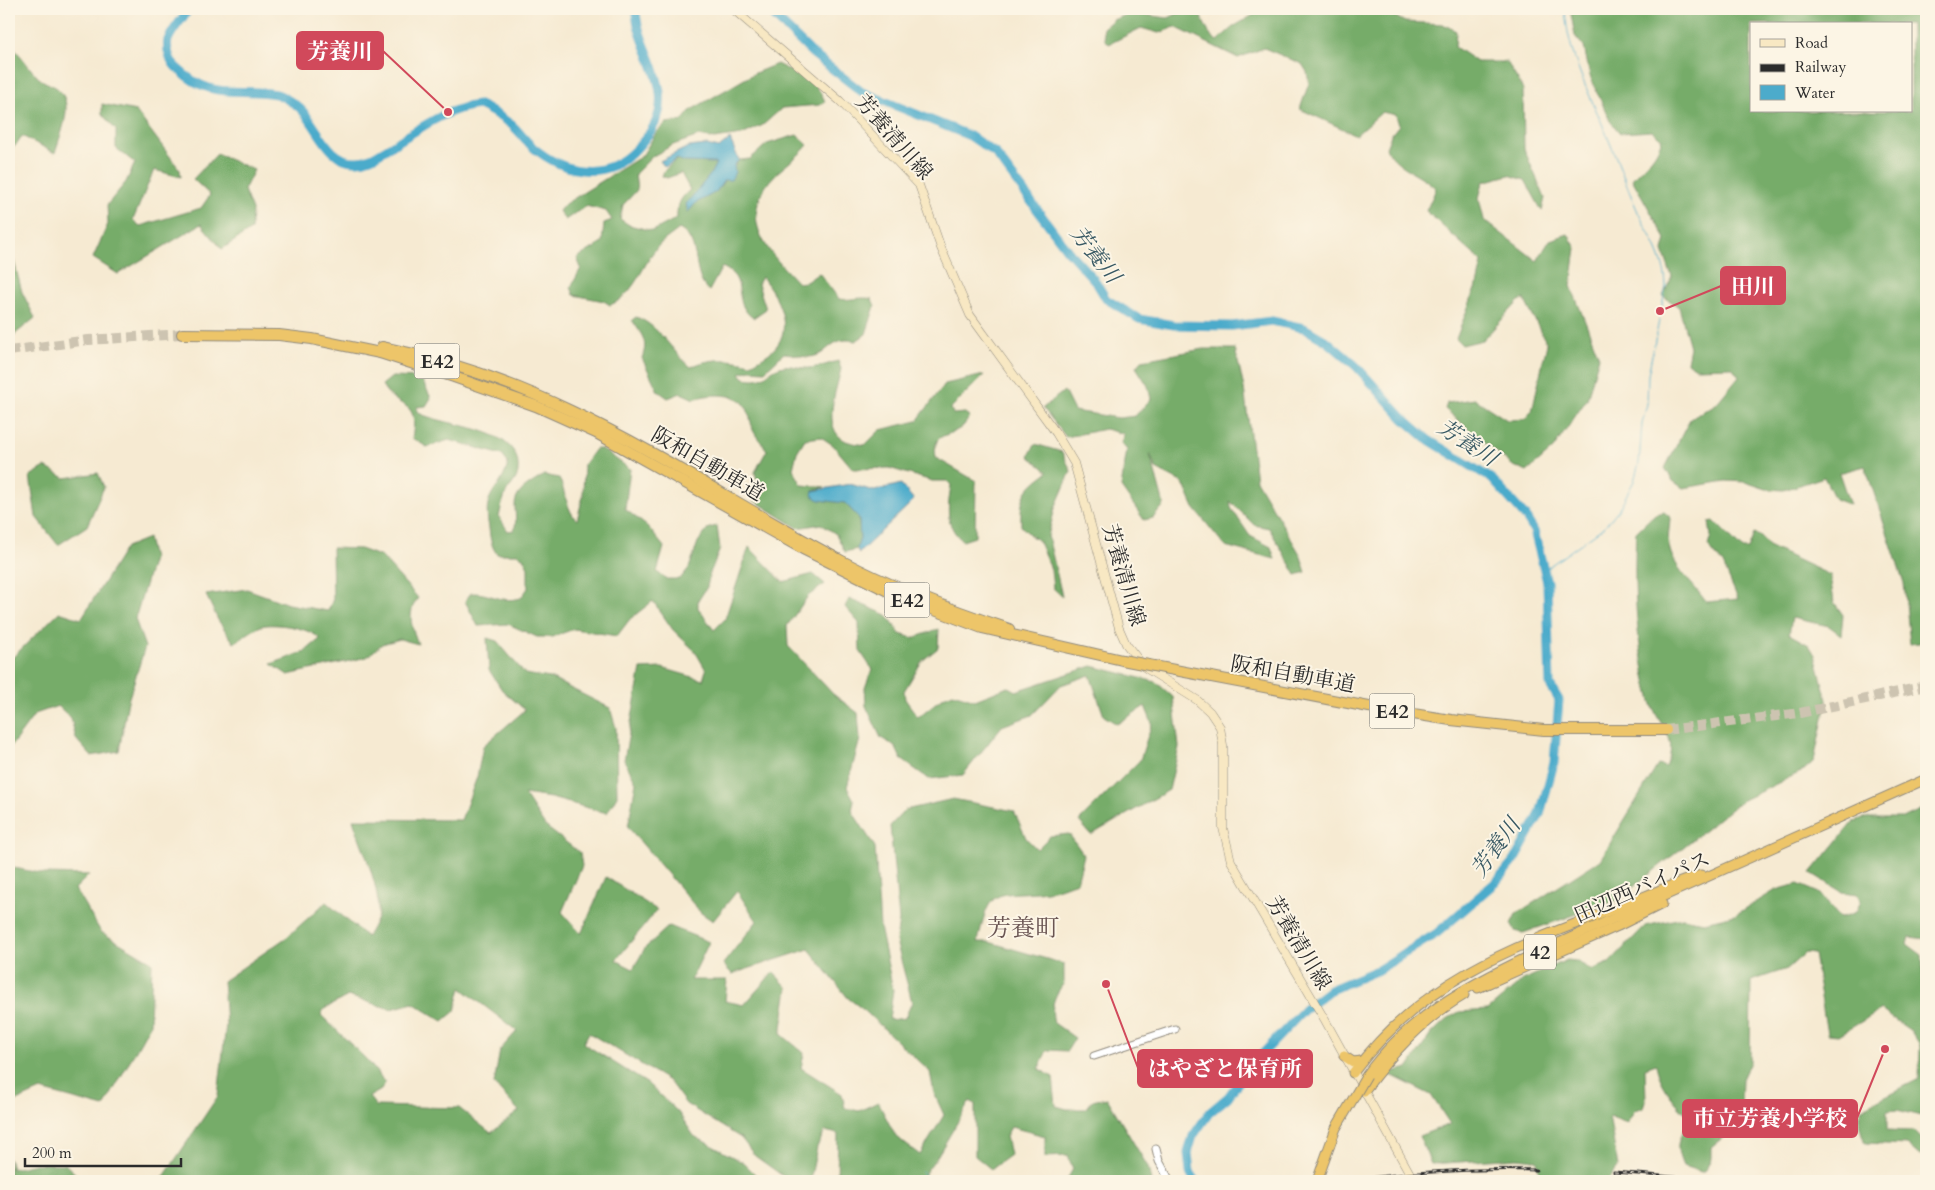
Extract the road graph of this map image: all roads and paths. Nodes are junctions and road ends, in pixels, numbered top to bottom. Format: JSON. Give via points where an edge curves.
{"nodes":[{"id":1,"x":733,"y":9,"type":"edge"},
{"id":2,"x":182,"y":334,"type":"tunnel mouth"},
{"id":3,"x":294,"y":337,"type":"junction"},
{"id":4,"x":632,"y":447,"type":"junction"},
{"id":5,"x":1666,"y":730,"type":"tunnel mouth"},
{"id":6,"x":1926,"y":779,"type":"edge"},
{"id":7,"x":1737,"y":864,"type":"junction"},
{"id":8,"x":1176,"y":1029,"type":"dead end"},
{"id":9,"x":1094,"y":1056,"type":"dead end"},
{"id":10,"x":1344,"y":1056,"type":"junction"},
{"id":11,"x":1362,"y":1061,"type":"junction"},
{"id":12,"x":1353,"y":1073,"type":"junction"},
{"id":13,"x":1364,"y":1091,"type":"junction"},
{"id":14,"x":1156,"y":1149,"type":"dead end"},
{"id":15,"x":1170,"y":1181,"type":"edge"},
{"id":16,"x":1317,"y":1181,"type":"edge"},
{"id":17,"x":1414,"y":1181,"type":"edge"}],
"edges":[{"from":1,"to":10,"type":"main road","name":"芳養清川線","via":[[840,101],[919,185],[941,248],[970,315],[1056,433],[1074,463],[1126,644],[1144,668],[1197,700],[1220,727],[1223,828],[1228,854]]},
{"from":2,"to":3,"type":"highway","name":"阪和自動車道","number":"E42"},
{"from":3,"to":4,"type":"highway","name":"阪和自動車道","number":"E42","via":[[346,345],[400,359],[559,416]]},
{"from":3,"to":4,"type":"highway","name":"阪和自動車道","number":"E42","via":[[371,345],[508,384],[572,411]]},
{"from":4,"to":5,"type":"highway","name":"阪和自動車道","number":"E42","bridge":true,"via":[[829,563],[927,608],[990,630],[1122,660],[1451,720],[1544,730]]},
{"from":6,"to":7,"type":"highway","name":"田辺西バイパス","number":"42"},
{"from":7,"to":11,"type":"highway","via":[[1673,884],[1485,963],[1414,1007]]},
{"from":7,"to":13,"type":"highway","via":[[1618,926],[1502,976],[1456,1000],[1412,1034],[1383,1064]]},
{"from":7,"to":16,"type":"highway","name":"田辺西バイパス","number":"42","bridge":true,"via":[[1532,955],[1456,993],[1409,1028],[1367,1075],[1336,1128]]},
{"from":8,"to":9,"type":"street"},
{"from":10,"to":11,"type":"highway","via":[[1353,1062]]},
{"from":10,"to":12,"type":"main road","name":"芳養清川線"},
{"from":11,"to":12,"type":"highway"},
{"from":12,"to":13,"type":"main road","name":"芳養清川線"},
{"from":13,"to":17,"type":"main road","name":"芳養清川線"},
{"from":14,"to":15,"type":"street"}]}
